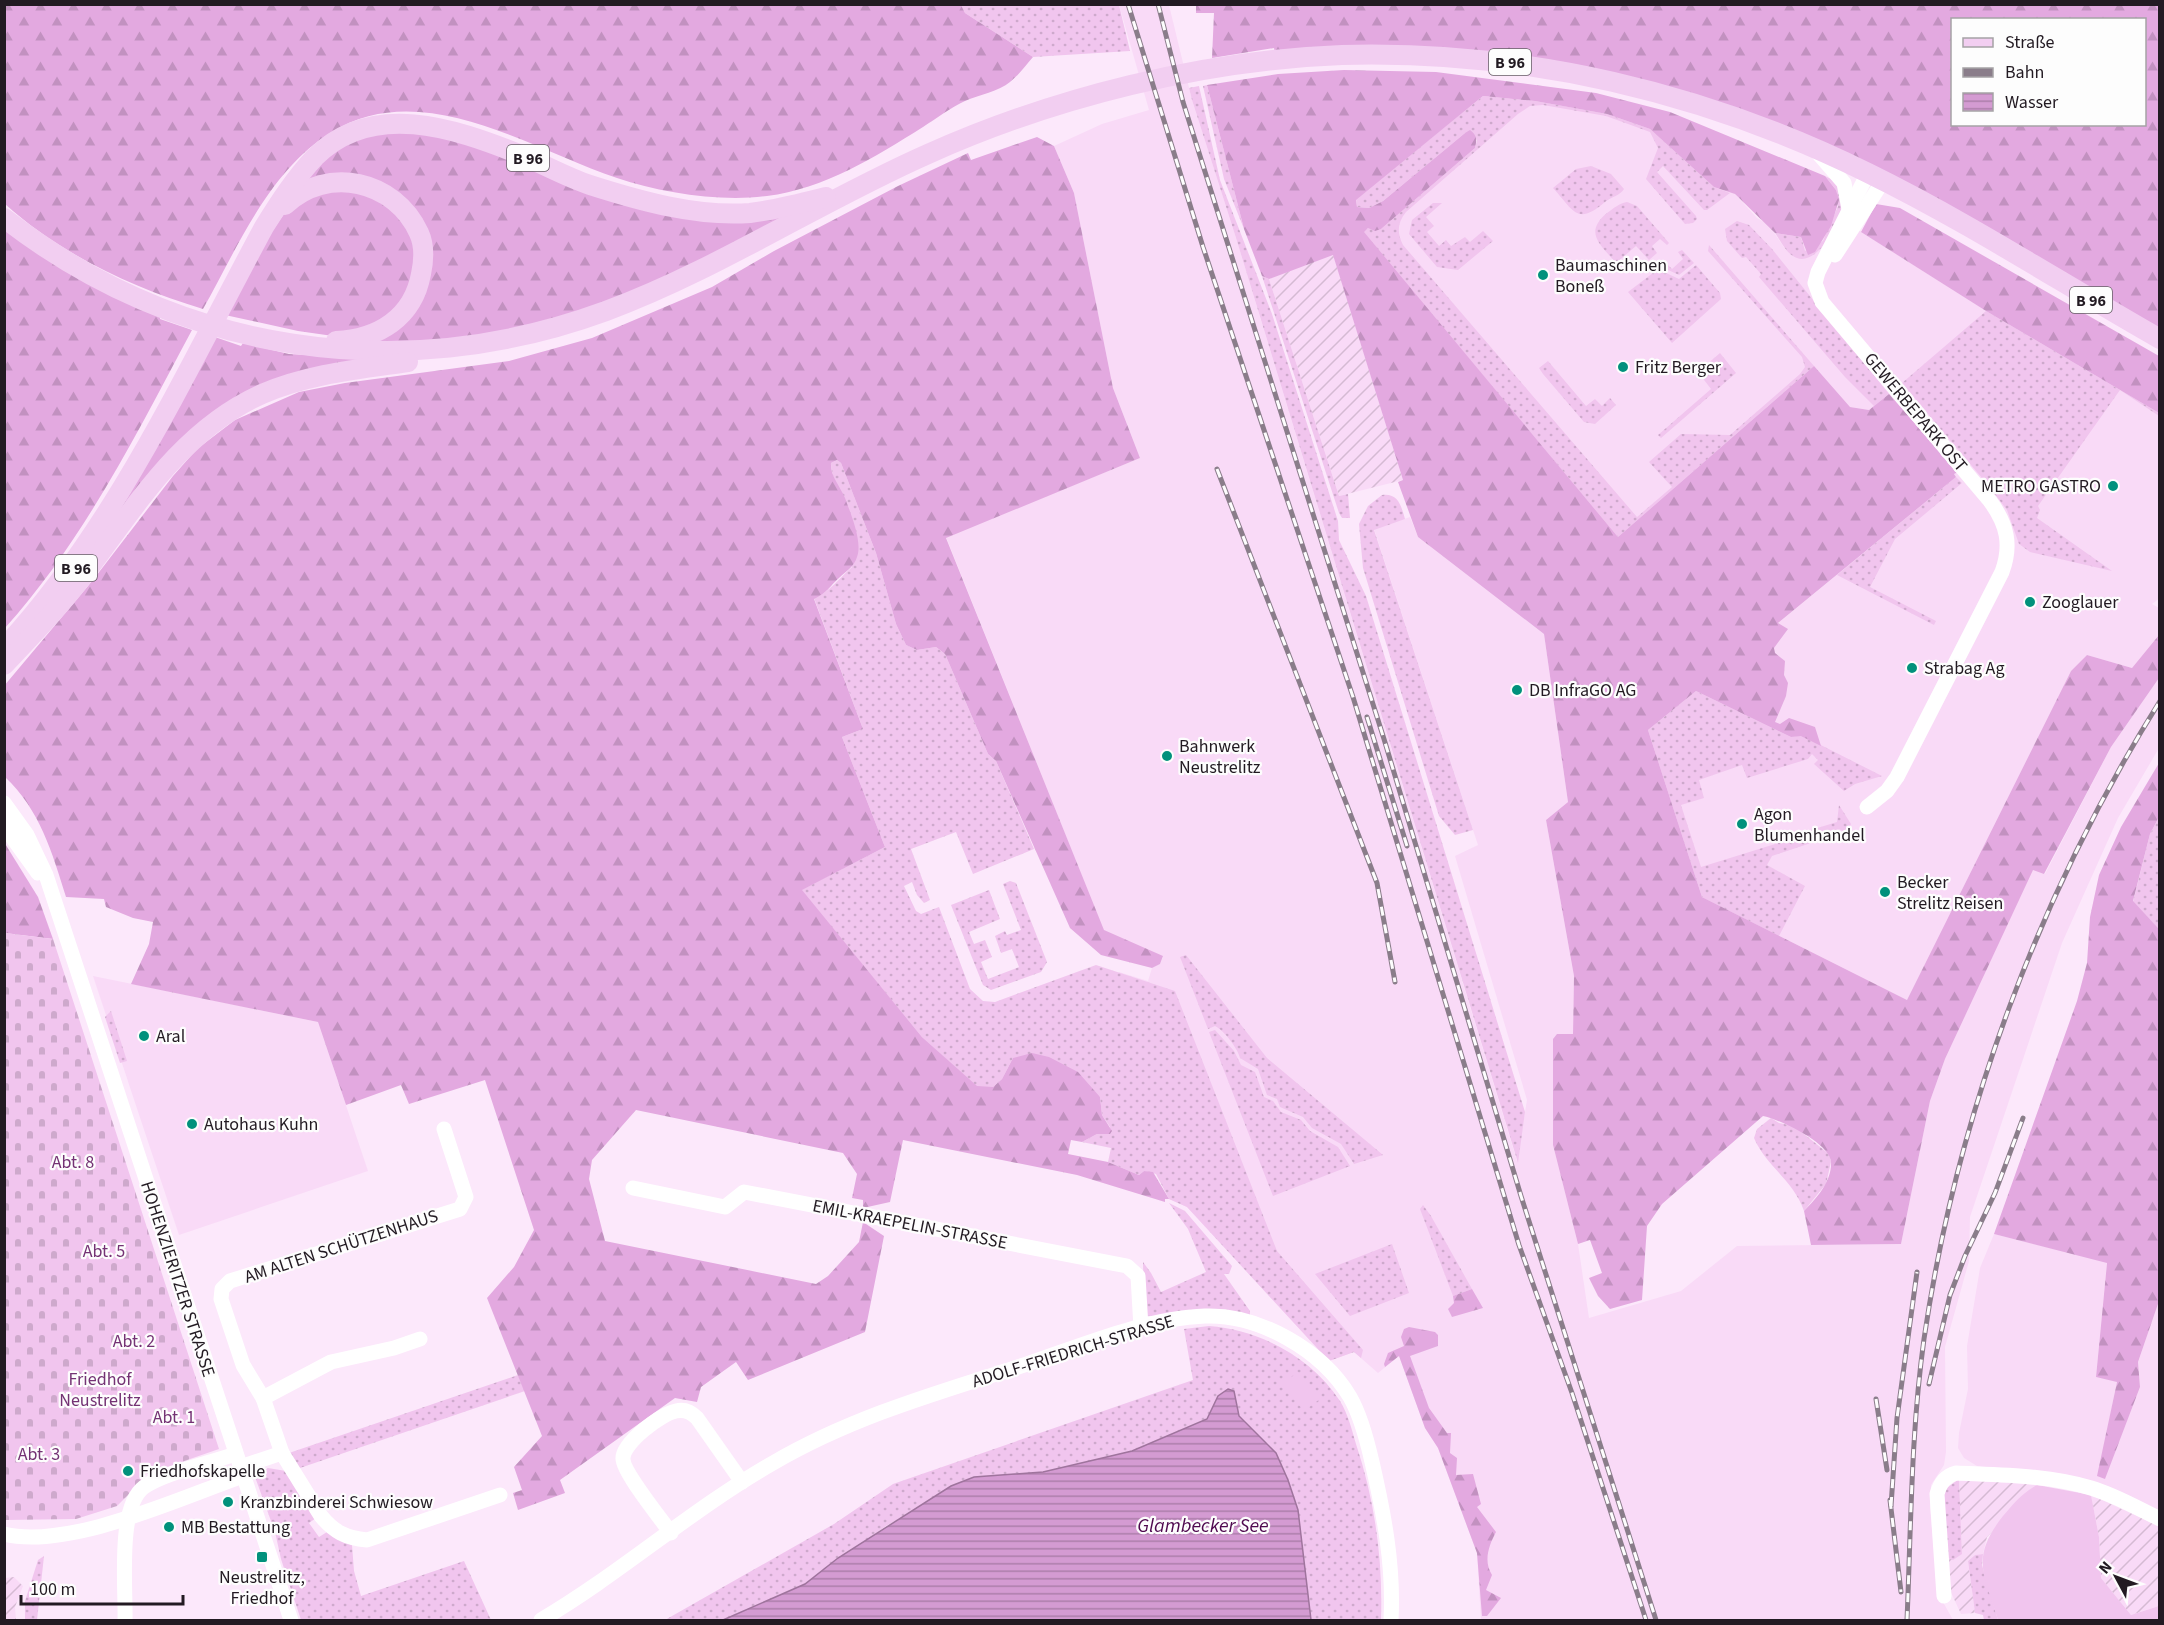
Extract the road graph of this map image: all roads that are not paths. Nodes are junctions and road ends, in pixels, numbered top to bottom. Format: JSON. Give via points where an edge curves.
{"nodes":[{"id":1,"x":1812,"y":147,"type":"junction"},
{"id":2,"x":1876,"y":177,"type":"junction"},
{"id":3,"x":852,"y":191,"type":"junction"},
{"id":4,"x":1849,"y":211,"type":"junction"},
{"id":5,"x":4,"y":218,"type":"edge"},
{"id":6,"x":264,"y":227,"type":"junction"},
{"id":7,"x":1818,"y":272,"type":"junction"},
{"id":8,"x":2160,"y":339,"type":"edge"},
{"id":9,"x":291,"y":342,"type":"junction"},
{"id":10,"x":472,"y":345,"type":"junction"},
{"id":11,"x":112,"y":505,"type":"junction"},
{"id":12,"x":36,"y":630,"type":"junction"},
{"id":13,"x":4,"y":648,"type":"edge"},
{"id":14,"x":4,"y":665,"type":"edge"},
{"id":15,"x":4,"y":803,"type":"edge"},
{"id":16,"x":1867,"y":807,"type":"dead end"},
{"id":17,"x":4,"y":826,"type":"edge"},
{"id":18,"x":65,"y":937,"type":"junction"},
{"id":19,"x":444,"y":1129,"type":"dead end"},
{"id":20,"x":633,"y":1188,"type":"dead end"},
{"id":21,"x":1140,"y":1328,"type":"junction"},
{"id":22,"x":420,"y":1339,"type":"dead end"},
{"id":23,"x":263,"y":1398,"type":"junction"},
{"id":24,"x":282,"y":1453,"type":"junction"},
{"id":25,"x":239,"y":1466,"type":"junction"},
{"id":26,"x":742,"y":1482,"type":"junction"},
{"id":27,"x":500,"y":1495,"type":"dead end"},
{"id":28,"x":127,"y":1517,"type":"junction"},
{"id":29,"x":2160,"y":1519,"type":"edge"},
{"id":30,"x":671,"y":1533,"type":"junction"},
{"id":31,"x":4,"y":1534,"type":"edge"},
{"id":32,"x":1944,"y":1596,"type":"dead end"},
{"id":33,"x":125,"y":1620,"type":"edge"},
{"id":34,"x":291,"y":1620,"type":"edge"},
{"id":35,"x":541,"y":1620,"type":"edge"},
{"id":36,"x":1391,"y":1620,"type":"edge"}],
"edges":[{"from":1,"to":2,"type":"main road","number":"B 96"},
{"from":1,"to":3,"type":"main road","number":"B 96","via":[[1682,99],[1550,68],[1488,59],[1340,55],[1191,72],[1067,103],[928,153]]},
{"from":1,"to":4,"type":"street","via":[[1844,183]]},
{"from":2,"to":4,"type":"street"},
{"from":2,"to":7,"type":"street","via":[[1849,235]]},
{"from":2,"to":8,"type":"main road","number":"B 96"},
{"from":3,"to":6,"type":"main road","number":"B 96","via":[[750,213],[705,212],[661,205],[588,185],[452,130],[385,123],[355,131],[315,157]]},
{"from":3,"to":10,"type":"main road","number":"B 96","via":[[751,246],[608,310],[529,335]]},
{"from":4,"to":7,"type":"street"},
{"from":5,"to":9,"type":"main road","number":"B 96","via":[[67,263],[133,298],[198,324]]},
{"from":6,"to":9,"type":"main road","number":"B 96","via":[[304,190],[344,181],[371,188],[397,204],[410,218],[423,244],[419,286],[408,308],[391,324],[357,339]]},
{"from":6,"to":11,"type":"main road","number":"B 96"},
{"from":7,"to":16,"type":"street","name":"GEWERBEPARK OST","via":[[1815,283],[1822,302],[1990,501],[2003,522],[2008,542],[1998,582],[1897,777]]},
{"from":9,"to":10,"type":"main road","number":"B 96","via":[[363,352]]},
{"from":10,"to":12,"type":"main road","number":"B 96","via":[[423,359],[297,382],[262,394],[225,415],[183,449],[137,500],[79,581]]},
{"from":11,"to":12,"type":"main road","number":"B 96","via":[[100,531]]},
{"from":11,"to":13,"type":"main road","number":"B 96","via":[[36,612]]},
{"from":12,"to":14,"type":"main road","number":"B 96"},
{"from":15,"to":18,"type":"street","name":"HOHENZIERITZER STRASSE","via":[[37,852]]},
{"from":17,"to":18,"type":"street","name":"HOHENZIERITZER STRASSE","via":[[44,882]]},
{"from":18,"to":25,"type":"street","name":"HOHENZIERITZER STRASSE"},
{"from":19,"to":23,"type":"street","name":"AM ALTEN SCHÜTZENHAUS","via":[[466,1197],[460,1209],[230,1281],[222,1289],[220,1299],[243,1365]]},
{"from":20,"to":21,"type":"street","name":"EMIL-KRAEPELIN-STRASSE","via":[[725,1207],[744,1192],[1127,1266],[1138,1276]]},
{"from":21,"to":26,"type":"street","name":"ADOLF-FRIEDRICH-STRASSE","via":[[870,1414],[799,1448]]},
{"from":21,"to":36,"type":"street","name":"ADOLF-FRIEDRICH-STRASSE","via":[[1208,1316],[1256,1324],[1299,1347],[1341,1385],[1357,1413],[1382,1502],[1391,1576]]},
{"from":22,"to":23,"type":"street","via":[[332,1362]]},
{"from":23,"to":24,"type":"street","name":"AM ALTEN SCHÜTZENHAUS"},
{"from":24,"to":25,"type":"street"},
{"from":24,"to":27,"type":"street","name":"AM ALTEN SCHÜTZENHAUS","via":[[328,1525],[349,1538],[367,1540]]},
{"from":25,"to":28,"type":"street"},
{"from":25,"to":28,"type":"street","via":[[143,1487]]},
{"from":25,"to":34,"type":"street","name":"HOHENZIERITZER STRASSE"},
{"from":26,"to":30,"type":"street","name":"ADOLF-FRIEDRICH-STRASSE"},
{"from":26,"to":30,"type":"street","via":[[691,1413],[671,1413],[641,1433],[624,1449],[624,1465]]},
{"from":28,"to":31,"type":"street","via":[[85,1530],[44,1536]]},
{"from":28,"to":33,"type":"street"},
{"from":29,"to":32,"type":"street","via":[[2109,1494],[2076,1484],[1949,1474],[1937,1494]]},
{"from":30,"to":35,"type":"street","name":"ADOLF-FRIEDRICH-STRASSE"}]}
